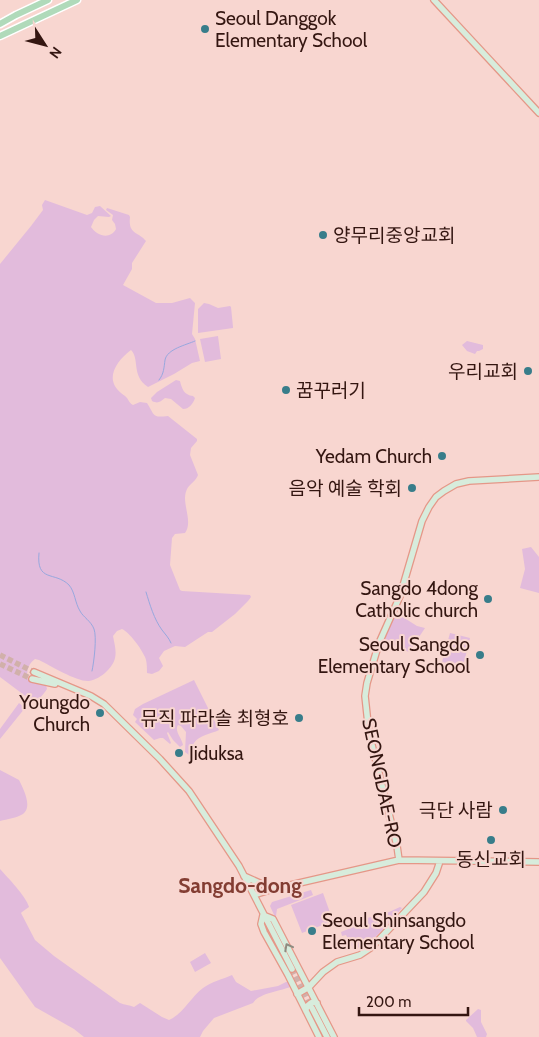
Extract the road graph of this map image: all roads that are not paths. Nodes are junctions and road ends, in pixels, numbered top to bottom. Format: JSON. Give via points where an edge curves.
{"nodes":[{"id":1,"x":48,"y":0,"type":"edge"},
{"id":2,"x":77,"y":0,"type":"edge"},
{"id":3,"x":434,"y":0,"type":"edge"},
{"id":4,"x":0,"y":24,"type":"edge"},
{"id":5,"x":0,"y":36,"type":"edge"},
{"id":6,"x":539,"y":113,"type":"edge"},
{"id":7,"x":539,"y":477,"type":"edge"},
{"id":8,"x":34,"y":672,"type":"tunnel mouth"},
{"id":9,"x":32,"y":679,"type":"tunnel mouth"},
{"id":10,"x":67,"y":686,"type":"junction"},
{"id":11,"x":399,"y":860,"type":"junction"},
{"id":12,"x":440,"y":861,"type":"junction"},
{"id":13,"x":539,"y":862,"type":"edge"},
{"id":14,"x":244,"y":876,"type":"junction"},
{"id":15,"x":274,"y":889,"type":"junction"},
{"id":16,"x":254,"y":895,"type":"junction"},
{"id":17,"x":263,"y":915,"type":"junction"},
{"id":18,"x":292,"y":969,"type":"tunnel mouth"},
{"id":19,"x":300,"y":970,"type":"junction"},
{"id":20,"x":288,"y":976,"type":"junction"},
{"id":21,"x":309,"y":987,"type":"junction"},
{"id":22,"x":297,"y":994,"type":"junction"},
{"id":23,"x":317,"y":1003,"type":"junction"},
{"id":24,"x":309,"y":1010,"type":"junction"},
{"id":25,"x":319,"y":1037,"type":"edge"},
{"id":26,"x":327,"y":1037,"type":"edge"},
{"id":27,"x":334,"y":1037,"type":"edge"}],
"edges":[{"from":1,"to":4,"type":"main road"},
{"from":2,"to":5,"type":"main road"},
{"from":3,"to":6,"type":"main road"},
{"from":7,"to":11,"type":"main road","name":"SEONGDAE-RO","via":[[456,484],[436,497],[422,521],[400,596],[379,643],[366,696],[369,733]]},
{"from":8,"to":10,"type":"main road"},
{"from":9,"to":10,"type":"main road"},
{"from":10,"to":14,"type":"main road","via":[[104,704],[174,774],[194,798]]},
{"from":11,"to":12,"type":"main road"},
{"from":11,"to":15,"type":"main road"},
{"from":12,"to":13,"type":"main road"},
{"from":12,"to":21,"type":"main road","via":[[424,892],[372,947],[360,955],[337,962]]},
{"from":14,"to":15,"type":"main road"},
{"from":14,"to":16,"type":"main road"},
{"from":15,"to":16,"type":"main road"},
{"from":16,"to":17,"type":"main road"},
{"from":17,"to":18,"type":"main road"},
{"from":19,"to":17,"type":"main road","one_way":true,"via":[[272,919]]},
{"from":17,"to":20,"type":"main road","via":[[261,924],[264,932]]},
{"from":19,"to":20,"type":"main road","via":[[295,977]]},
{"from":19,"to":21,"type":"main road"},
{"from":20,"to":22,"type":"main road"},
{"from":21,"to":22,"type":"main road"},
{"from":21,"to":23,"type":"main road"},
{"from":22,"to":24,"type":"main road"},
{"from":23,"to":24,"type":"main road","via":[[309,1004],[306,1009]]},
{"from":23,"to":27,"type":"main road"},
{"from":24,"to":25,"type":"main road"},
{"from":24,"to":26,"type":"main road"}]}
